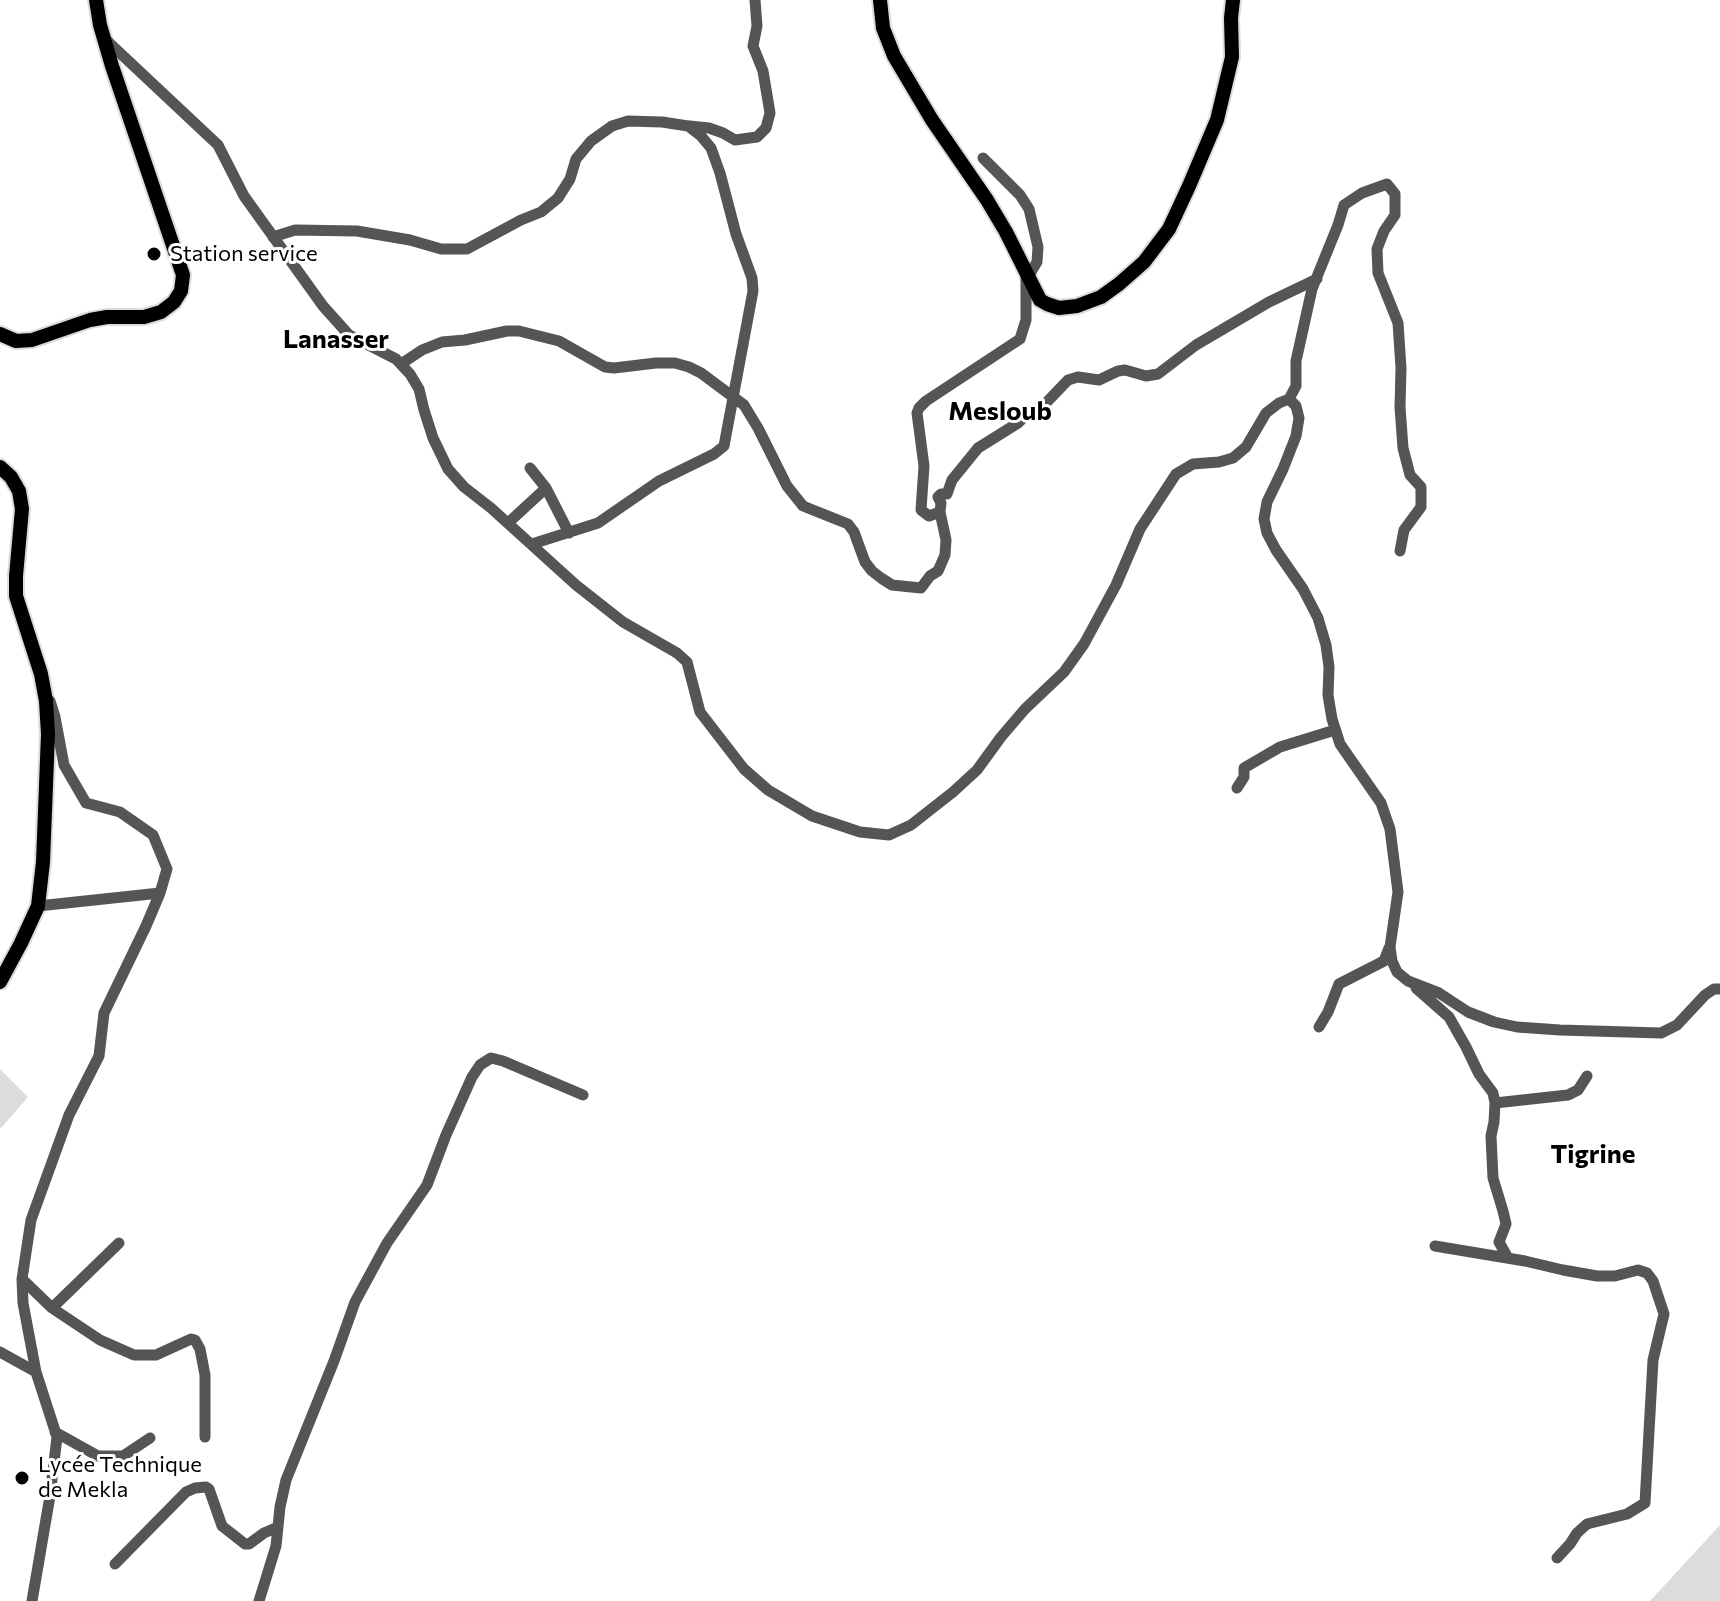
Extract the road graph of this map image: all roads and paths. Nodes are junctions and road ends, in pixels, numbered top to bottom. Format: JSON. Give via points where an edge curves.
{"nodes":[{"id":1,"x":96,"y":0,"type":"edge"},
{"id":2,"x":755,"y":0,"type":"edge"},
{"id":3,"x":880,"y":0,"type":"edge"},
{"id":4,"x":1233,"y":0,"type":"edge"},
{"id":5,"x":104,"y":37,"type":"junction"},
{"id":6,"x":688,"y":126,"type":"junction"},
{"id":7,"x":983,"y":158,"type":"dead end"},
{"id":8,"x":273,"y":237,"type":"junction"},
{"id":9,"x":1027,"y":276,"type":"junction"},
{"id":10,"x":1317,"y":279,"type":"junction"},
{"id":11,"x":0,"y":334,"type":"edge"},
{"id":12,"x":401,"y":364,"type":"junction"},
{"id":13,"x":733,"y":396,"type":"junction"},
{"id":14,"x":1289,"y":399,"type":"junction"},
{"id":15,"x":0,"y":467,"type":"edge"},
{"id":16,"x":530,"y":468,"type":"dead end"},
{"id":17,"x":546,"y":488,"type":"junction"},
{"id":18,"x":940,"y":512,"type":"junction"},
{"id":19,"x":508,"y":523,"type":"junction"},
{"id":20,"x":569,"y":533,"type":"junction"},
{"id":21,"x":532,"y":544,"type":"junction"},
{"id":22,"x":1400,"y":551,"type":"dead end"},
{"id":23,"x":41,"y":674,"type":"junction"},
{"id":24,"x":1335,"y":730,"type":"junction"},
{"id":25,"x":1237,"y":788,"type":"dead end"},
{"id":26,"x":160,"y":893,"type":"junction"},
{"id":27,"x":38,"y":906,"type":"junction"},
{"id":28,"x":1390,"y":947,"type":"junction"},
{"id":29,"x":1408,"y":981,"type":"junction"},
{"id":30,"x":0,"y":982,"type":"edge"},
{"id":31,"x":1720,"y":989,"type":"edge"},
{"id":32,"x":1319,"y":1027,"type":"dead end"},
{"id":33,"x":1587,"y":1076,"type":"dead end"},
{"id":34,"x":583,"y":1095,"type":"dead end"},
{"id":35,"x":1495,"y":1103,"type":"junction"},
{"id":36,"x":119,"y":1243,"type":"dead end"},
{"id":37,"x":1435,"y":1246,"type":"dead end"},
{"id":38,"x":1508,"y":1258,"type":"junction"},
{"id":39,"x":22,"y":1279,"type":"junction"},
{"id":40,"x":52,"y":1308,"type":"junction"},
{"id":41,"x":0,"y":1352,"type":"edge"},
{"id":42,"x":36,"y":1372,"type":"junction"},
{"id":43,"x":55,"y":1432,"type":"junction"},
{"id":44,"x":205,"y":1437,"type":"dead end"},
{"id":45,"x":150,"y":1438,"type":"dead end"},
{"id":46,"x":278,"y":1527,"type":"junction"},
{"id":47,"x":1557,"y":1558,"type":"dead end"},
{"id":48,"x":115,"y":1564,"type":"dead end"},
{"id":49,"x":32,"y":1601,"type":"edge"},
{"id":50,"x":259,"y":1601,"type":"edge"}],
"edges":[{"from":1,"to":5,"type":"main road"},
{"from":2,"to":6,"type":"street","via":[[753,46],[770,113],[766,128],[757,137],[735,140],[709,128]]},
{"from":3,"to":9,"type":"main road","via":[[894,56],[987,200]]},
{"from":4,"to":9,"type":"main road","via":[[1232,57],[1217,120],[1169,229],[1119,284],[1077,306],[1059,308],[1040,300]]},
{"from":5,"to":8,"type":"street","via":[[218,145]]},
{"from":5,"to":11,"type":"main road","via":[[183,275],[181,291],[161,312],[144,317],[90,320],[32,340]]},
{"from":6,"to":8,"type":"street","via":[[628,121],[612,126],[576,159],[558,198],[467,249],[441,249],[357,231],[295,230]]},
{"from":6,"to":13,"type":"street","via":[[711,148],[752,278],[752,304]]},
{"from":7,"to":9,"type":"street","via":[[1029,209],[1038,247],[1037,262]]},
{"from":8,"to":12,"type":"street","via":[[349,335]]},
{"from":9,"to":18,"type":"street","via":[[1020,339],[926,401],[917,413],[924,466],[921,510],[929,516]]},
{"from":10,"to":14,"type":"street"},
{"from":10,"to":18,"type":"street","via":[[1196,345],[1158,374],[1125,370],[1099,380],[1068,380],[1045,404],[978,448],[947,494],[938,497]]},
{"from":10,"to":22,"type":"street","via":[[1344,205],[1387,184],[1395,194],[1395,215],[1377,249],[1378,273],[1398,323],[1403,448],[1410,475],[1421,487],[1421,507],[1404,530]]},
{"from":12,"to":13,"type":"street","via":[[442,342],[519,331],[559,341],[605,367],[675,363],[701,373]]},
{"from":12,"to":19,"type":"street","via":[[419,389],[448,469]]},
{"from":13,"to":18,"type":"street","via":[[744,405],[797,501],[848,524],[865,562],[892,585],[921,588],[938,571],[946,540]]},
{"from":13,"to":20,"type":"street","via":[[720,450],[659,481],[598,523]]},
{"from":14,"to":21,"type":"street","via":[[1266,413],[1233,458],[1193,464],[1176,474],[1140,529],[1116,585],[1064,672],[1025,709],[977,770],[911,825],[889,835],[860,832],[812,816],[768,790],[744,769],[700,712],[687,662],[623,622]]},
{"from":14,"to":24,"type":"street","via":[[1299,418],[1296,436],[1264,519],[1276,550],[1318,618]]},
{"from":15,"to":23,"type":"main road","via":[[19,491],[16,596]]},
{"from":16,"to":17,"type":"street"},
{"from":17,"to":19,"type":"street"},
{"from":17,"to":20,"type":"street"},
{"from":19,"to":21,"type":"street"},
{"from":20,"to":21,"type":"street"},
{"from":23,"to":26,"type":"street","via":[[64,765],[86,803],[120,812],[153,835],[167,869]]},
{"from":23,"to":27,"type":"main road","via":[[48,734]]},
{"from":24,"to":25,"type":"street","via":[[1280,747],[1244,768]]},
{"from":24,"to":28,"type":"street","via":[[1381,803],[1390,829],[1398,892]]},
{"from":26,"to":27,"type":"street"},
{"from":26,"to":39,"type":"street","via":[[104,1013],[99,1056],[69,1115],[31,1220]]},
{"from":27,"to":30,"type":"main road"},
{"from":28,"to":29,"type":"street","via":[[1397,972]]},
{"from":28,"to":32,"type":"street","via":[[1384,961],[1339,984]]},
{"from":29,"to":31,"type":"street","via":[[1505,1025],[1647,1034],[1677,1025],[1705,995]]},
{"from":29,"to":35,"type":"street","via":[[1449,1017]]},
{"from":33,"to":35,"type":"street","via":[[1568,1095]]},
{"from":34,"to":46,"type":"street","via":[[503,1061],[491,1058],[480,1065],[427,1185],[355,1302],[286,1480]]},
{"from":35,"to":38,"type":"street","via":[[1493,1178],[1506,1224],[1499,1242]]},
{"from":36,"to":40,"type":"street"},
{"from":37,"to":38,"type":"street"},
{"from":38,"to":47,"type":"street","via":[[1597,1276],[1647,1273],[1664,1314],[1653,1360],[1645,1503],[1627,1514],[1587,1524]]},
{"from":39,"to":40,"type":"street"},
{"from":39,"to":42,"type":"street"},
{"from":40,"to":44,"type":"street","via":[[134,1355],[156,1355],[195,1340],[205,1375]]},
{"from":41,"to":42,"type":"street"},
{"from":42,"to":43,"type":"street"},
{"from":43,"to":45,"type":"street","via":[[98,1456],[123,1456]]},
{"from":43,"to":49,"type":"street"},
{"from":46,"to":48,"type":"street","via":[[245,1544],[222,1526],[209,1489],[195,1488]]},
{"from":46,"to":50,"type":"street"}]}
